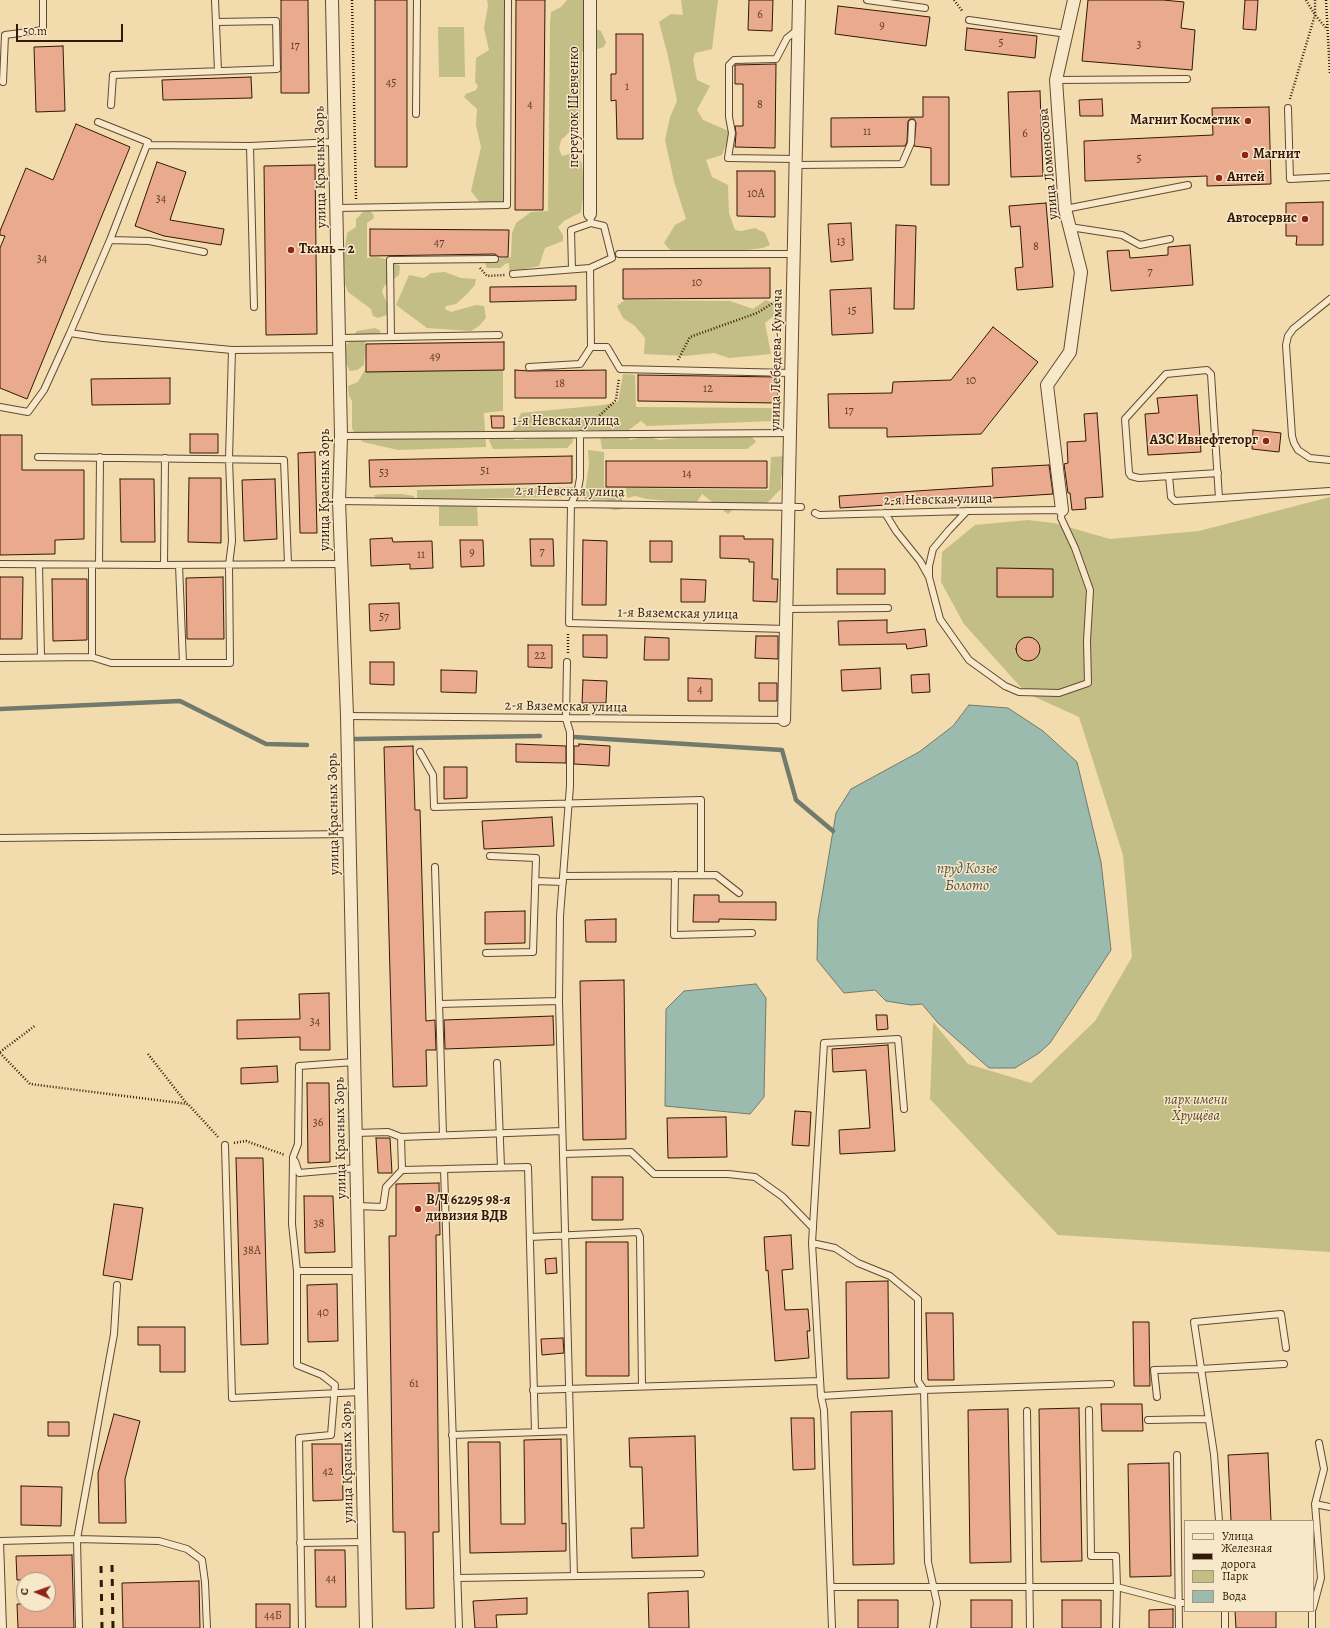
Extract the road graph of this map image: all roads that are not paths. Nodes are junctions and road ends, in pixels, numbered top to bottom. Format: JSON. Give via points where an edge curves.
{"nodes":[{"id":1,"x":43,"y":0,"type":"edge"},
{"id":2,"x":216,"y":0,"type":"edge"},
{"id":3,"x":332,"y":0,"type":"edge"},
{"id":4,"x":417,"y":0,"type":"edge"},
{"id":5,"x":508,"y":0,"type":"edge"},
{"id":6,"x":590,"y":0,"type":"edge"},
{"id":7,"x":799,"y":0,"type":"edge"},
{"id":8,"x":867,"y":0,"type":"edge"},
{"id":9,"x":1074,"y":0,"type":"edge"},
{"id":10,"x":925,"y":8,"type":"dead end"},
{"id":11,"x":969,"y":20,"type":"road end"},
{"id":12,"x":216,"y":22,"type":"junction"},
{"id":13,"x":798,"y":29,"type":"junction"},
{"id":14,"x":1067,"y":34,"type":"junction"},
{"id":15,"x":218,"y":71,"type":"junction"},
{"id":16,"x":1187,"y":79,"type":"dead end"},
{"id":17,"x":1056,"y":80,"type":"junction"},
{"id":18,"x":4,"y":82,"type":"dead end"},
{"id":19,"x":112,"y":105,"type":"dead end"},
{"id":20,"x":1288,"y":108,"type":"road end"},
{"id":21,"x":416,"y":114,"type":"dead end"},
{"id":22,"x":98,"y":122,"type":"dead end"},
{"id":23,"x":912,"y":123,"type":"dead end"},
{"id":24,"x":335,"y":142,"type":"junction"},
{"id":25,"x":147,"y":145,"type":"junction"},
{"id":26,"x":250,"y":146,"type":"junction"},
{"id":27,"x":796,"y":162,"type":"junction"},
{"id":28,"x":1330,"y":177,"type":"edge"},
{"id":29,"x":1188,"y":184,"type":"dead end"},
{"id":30,"x":337,"y":208,"type":"junction"},
{"id":31,"x":1065,"y":209,"type":"junction"},
{"id":32,"x":590,"y":219,"type":"junction"},
{"id":33,"x":1070,"y":227,"type":"junction"},
{"id":34,"x":1170,"y":239,"type":"dead end"},
{"id":35,"x":110,"y":240,"type":"junction"},
{"id":36,"x":204,"y":252,"type":"dead end"},
{"id":37,"x":619,"y":254,"type":"dead end"},
{"id":38,"x":794,"y":254,"type":"junction"},
{"id":39,"x":496,"y":259,"type":"dead end"},
{"id":40,"x":590,"y":268,"type":"junction"},
{"id":41,"x":572,"y":269,"type":"junction"},
{"id":42,"x":513,"y":274,"type":"road end"},
{"id":43,"x":1330,"y":299,"type":"edge"},
{"id":44,"x":254,"y":307,"type":"dead end"},
{"id":45,"x":70,"y":332,"type":"junction"},
{"id":46,"x":498,"y":335,"type":"dead end"},
{"id":47,"x":391,"y":337,"type":"junction"},
{"id":48,"x":340,"y":344,"type":"junction"},
{"id":49,"x":591,"y":347,"type":"junction"},
{"id":50,"x":232,"y":350,"type":"junction"},
{"id":51,"x":529,"y":367,"type":"dead end"},
{"id":52,"x":792,"y":373,"type":"junction"},
{"id":53,"x":0,"y":407,"type":"edge"},
{"id":54,"x":790,"y":433,"type":"junction"},
{"id":55,"x":580,"y":434,"type":"junction"},
{"id":56,"x":341,"y":436,"type":"junction"},
{"id":57,"x":38,"y":457,"type":"dead end"},
{"id":58,"x":100,"y":458,"type":"junction"},
{"id":59,"x":165,"y":458,"type":"junction"},
{"id":60,"x":229,"y":459,"type":"junction"},
{"id":61,"x":1330,"y":460,"type":"edge"},
{"id":62,"x":1218,"y":473,"type":"junction"},
{"id":63,"x":1169,"y":476,"type":"junction"},
{"id":64,"x":1330,"y":491,"type":"edge"},
{"id":65,"x":1220,"y":498,"type":"junction"},
{"id":66,"x":339,"y":501,"type":"junction"},
{"id":67,"x":571,"y":504,"type":"junction"},
{"id":68,"x":795,"y":507,"type":"junction"},
{"id":69,"x":1062,"y":510,"type":"junction"},
{"id":70,"x":967,"y":512,"type":"junction"},
{"id":71,"x":814,"y":513,"type":"dead end"},
{"id":72,"x":885,"y":513,"type":"junction"},
{"id":73,"x":0,"y":564,"type":"edge"},
{"id":74,"x":39,"y":564,"type":"junction"},
{"id":75,"x":288,"y":564,"type":"junction"},
{"id":76,"x":341,"y":564,"type":"junction"},
{"id":77,"x":92,"y":565,"type":"junction"},
{"id":78,"x":98,"y":565,"type":"junction"},
{"id":79,"x":164,"y":565,"type":"junction"},
{"id":80,"x":179,"y":565,"type":"junction"},
{"id":81,"x":229,"y":565,"type":"junction"},
{"id":82,"x":929,"y":577,"type":"junction"},
{"id":83,"x":888,"y":608,"type":"dead end"},
{"id":84,"x":787,"y":609,"type":"junction"},
{"id":85,"x":786,"y":629,"type":"junction"},
{"id":86,"x":41,"y":657,"type":"junction"},
{"id":87,"x":92,"y":657,"type":"junction"},
{"id":88,"x":0,"y":658,"type":"edge"},
{"id":89,"x":567,"y":662,"type":"road end"},
{"id":90,"x":183,"y":663,"type":"junction"},
{"id":91,"x":347,"y":716,"type":"junction"},
{"id":92,"x":566,"y":719,"type":"junction"},
{"id":93,"x":784,"y":720,"type":"joint"},
{"id":94,"x":420,"y":752,"type":"dead end"},
{"id":95,"x":569,"y":803,"type":"junction"},
{"id":96,"x":350,"y":834,"type":"junction"},
{"id":97,"x":0,"y":838,"type":"edge"},
{"id":98,"x":490,"y":856,"type":"dead end"},
{"id":99,"x":435,"y":867,"type":"dead end"},
{"id":100,"x":675,"y":875,"type":"junction"},
{"id":101,"x":702,"y":875,"type":"junction"},
{"id":102,"x":563,"y":879,"type":"junction"},
{"id":103,"x":535,"y":881,"type":"junction"},
{"id":104,"x":739,"y":893,"type":"dead end"},
{"id":105,"x":752,"y":933,"type":"dead end"},
{"id":106,"x":486,"y":953,"type":"dead end"},
{"id":107,"x":559,"y":1001,"type":"junction"},
{"id":108,"x":439,"y":1004,"type":"junction"},
{"id":109,"x":354,"y":1062,"type":"junction"},
{"id":110,"x":498,"y":1063,"type":"dead end"},
{"id":111,"x":904,"y":1109,"type":"dead end"},
{"id":112,"x":562,"y":1131,"type":"junction"},
{"id":113,"x":356,"y":1133,"type":"junction"},
{"id":114,"x":499,"y":1133,"type":"junction"},
{"id":115,"x":443,"y":1135,"type":"junction"},
{"id":116,"x":401,"y":1137,"type":"junction"},
{"id":117,"x":224,"y":1145,"type":"road end"},
{"id":118,"x":563,"y":1154,"type":"junction"},
{"id":119,"x":293,"y":1157,"type":"junction"},
{"id":120,"x":500,"y":1167,"type":"junction"},
{"id":121,"x":357,"y":1168,"type":"junction"},
{"id":122,"x":444,"y":1169,"type":"junction"},
{"id":123,"x":402,"y":1170,"type":"junction"},
{"id":124,"x":358,"y":1206,"type":"junction"},
{"id":125,"x":813,"y":1228,"type":"junction"},
{"id":126,"x":565,"y":1235,"type":"junction"},
{"id":127,"x":530,"y":1237,"type":"junction"},
{"id":128,"x":812,"y":1243,"type":"junction"},
{"id":129,"x":297,"y":1271,"type":"junction"},
{"id":130,"x":359,"y":1271,"type":"junction"},
{"id":131,"x":117,"y":1285,"type":"dead end"},
{"id":132,"x":1286,"y":1348,"type":"dead end"},
{"id":133,"x":1284,"y":1364,"type":"dead end"},
{"id":134,"x":1200,"y":1369,"type":"junction"},
{"id":135,"x":820,"y":1380,"type":"junction"},
{"id":136,"x":1111,"y":1384,"type":"dead end"},
{"id":137,"x":642,"y":1386,"type":"junction"},
{"id":138,"x":569,"y":1389,"type":"junction"},
{"id":139,"x":533,"y":1390,"type":"junction"},
{"id":140,"x":924,"y":1390,"type":"junction"},
{"id":141,"x":362,"y":1392,"type":"junction"},
{"id":142,"x":335,"y":1394,"type":"junction"},
{"id":143,"x":820,"y":1396,"type":"junction"},
{"id":144,"x":1157,"y":1397,"type":"dead end"},
{"id":145,"x":1089,"y":1410,"type":"dead end"},
{"id":146,"x":1027,"y":1411,"type":"dead end"},
{"id":147,"x":1208,"y":1419,"type":"junction"},
{"id":148,"x":1148,"y":1420,"type":"dead end"},
{"id":149,"x":570,"y":1431,"type":"junction"},
{"id":150,"x":535,"y":1432,"type":"junction"},
{"id":151,"x":452,"y":1435,"type":"junction"},
{"id":152,"x":1319,"y":1443,"type":"dead end"},
{"id":153,"x":1177,"y":1455,"type":"dead end"},
{"id":154,"x":1315,"y":1504,"type":"junction"},
{"id":155,"x":1330,"y":1507,"type":"edge"},
{"id":156,"x":1219,"y":1520,"type":"edge"},
{"id":157,"x":77,"y":1539,"type":"junction"},
{"id":158,"x":365,"y":1542,"type":"junction"},
{"id":159,"x":300,"y":1543,"type":"junction"},
{"id":160,"x":700,"y":1574,"type":"dead end"},
{"id":161,"x":574,"y":1576,"type":"junction"},
{"id":162,"x":457,"y":1578,"type":"junction"},
{"id":163,"x":831,"y":1587,"type":"junction"},
{"id":164,"x":934,"y":1587,"type":"junction"},
{"id":165,"x":1029,"y":1587,"type":"junction"},
{"id":166,"x":1117,"y":1587,"type":"junction"},
{"id":167,"x":1178,"y":1603,"type":"junction"},
{"id":168,"x":1184,"y":1603,"type":"edge"},
{"id":169,"x":1314,"y":1604,"type":"edge"},
{"id":170,"x":1225,"y":1612,"type":"edge"},
{"id":171,"x":1312,"y":1612,"type":"edge"},
{"id":172,"x":3,"y":1628,"type":"edge"},
{"id":173,"x":79,"y":1628,"type":"edge"},
{"id":174,"x":207,"y":1628,"type":"edge"},
{"id":175,"x":302,"y":1628,"type":"edge"},
{"id":176,"x":366,"y":1628,"type":"edge"},
{"id":177,"x":459,"y":1628,"type":"edge"},
{"id":178,"x":832,"y":1628,"type":"edge"},
{"id":179,"x":933,"y":1628,"type":"edge"},
{"id":180,"x":1030,"y":1628,"type":"edge"},
{"id":181,"x":1116,"y":1628,"type":"edge"},
{"id":182,"x":1179,"y":1628,"type":"edge"},
{"id":183,"x":1225,"y":1628,"type":"edge"},
{"id":184,"x":1312,"y":1628,"type":"edge"}],
"edges":[{"from":1,"to":18,"type":"lane","via":[[43,30],[5,35]]},
{"from":2,"to":12,"type":"lane"},
{"from":3,"to":24,"type":"street","name":"улица Красных Зорь"},
{"from":4,"to":21,"type":"lane"},
{"from":5,"to":30,"type":"lane","via":[[507,206]]},
{"from":6,"to":32,"type":"street","name":"переулок Шевченко"},
{"from":7,"to":13,"type":"street","name":"улица Лебедева-Кумача"},
{"from":8,"to":10,"type":"lane"},
{"from":9,"to":14,"type":"street","name":"улица Ломоносова"},
{"from":11,"to":14,"type":"lane"},
{"from":12,"to":15,"type":"lane"},
{"from":12,"to":15,"type":"lane","via":[[276,21],[277,69]]},
{"from":13,"to":27,"type":"street","name":"улица Лебедева-Кумача"},
{"from":13,"to":27,"type":"lane","via":[[787,38],[776,59],[734,60],[729,65],[729,117],[732,133],[728,158]]},
{"from":14,"to":17,"type":"street","name":"улица Ломоносова"},
{"from":15,"to":19,"type":"lane","via":[[113,75]]},
{"from":16,"to":17,"type":"lane"},
{"from":17,"to":31,"type":"street","name":"улица Ломоносова"},
{"from":20,"to":28,"type":"lane","via":[[1290,178]]},
{"from":22,"to":25,"type":"lane","via":[[148,142]]},
{"from":23,"to":27,"type":"lane","via":[[911,142],[902,164]]},
{"from":24,"to":26,"type":"lane"},
{"from":24,"to":30,"type":"street","name":"улица Красных Зорь"},
{"from":25,"to":26,"type":"lane"},
{"from":25,"to":35,"type":"lane"},
{"from":26,"to":44,"type":"lane"},
{"from":27,"to":38,"type":"street","name":"улица Лебедева-Кумача"},
{"from":29,"to":31,"type":"lane"},
{"from":30,"to":48,"type":"street","name":"улица Красных Зорь"},
{"from":31,"to":33,"type":"street","name":"улица Ломоносова"},
{"from":32,"to":40,"type":"lane","via":[[604,226],[612,258]]},
{"from":32,"to":41,"type":"lane","via":[[571,230]]},
{"from":33,"to":34,"type":"lane","via":[[1122,235],[1140,245]]},
{"from":33,"to":69,"type":"street","name":"улица Ломоносова","via":[[1081,272],[1070,352],[1047,385]]},
{"from":35,"to":36,"type":"lane","via":[[149,241]]},
{"from":35,"to":45,"type":"lane"},
{"from":37,"to":38,"type":"lane"},
{"from":38,"to":52,"type":"street","name":"улица Лебедева-Кумача"},
{"from":39,"to":47,"type":"lane","via":[[390,260]]},
{"from":40,"to":41,"type":"lane"},
{"from":40,"to":49,"type":"lane"},
{"from":41,"to":42,"type":"lane"},
{"from":43,"to":61,"type":"lane","via":[[1293,328],[1286,345],[1294,444],[1303,455]]},
{"from":45,"to":50,"type":"lane","via":[[103,338]]},
{"from":45,"to":53,"type":"lane","via":[[44,390],[28,412]]},
{"from":46,"to":47,"type":"lane"},
{"from":47,"to":48,"type":"lane"},
{"from":48,"to":50,"type":"lane"},
{"from":48,"to":56,"type":"street","name":"улица Красных Зорь"},
{"from":49,"to":51,"type":"lane","via":[[580,364]]},
{"from":49,"to":52,"type":"lane","via":[[607,347],[620,369]]},
{"from":50,"to":60,"type":"lane"},
{"from":52,"to":54,"type":"street","name":"улица Лебедева-Кумача"},
{"from":54,"to":55,"type":"lane","name":"1-я Невская улица"},
{"from":54,"to":68,"type":"street","name":"улица Лебедева-Кумача"},
{"from":55,"to":56,"type":"lane","name":"1-я Невская улица"},
{"from":55,"to":67,"type":"lane","via":[[580,478]]},
{"from":56,"to":66,"type":"street","name":"улица Красных Зорь"},
{"from":57,"to":58,"type":"lane"},
{"from":58,"to":59,"type":"lane"},
{"from":58,"to":78,"type":"lane"},
{"from":59,"to":60,"type":"lane"},
{"from":59,"to":79,"type":"lane"},
{"from":60,"to":75,"type":"lane","via":[[284,460]]},
{"from":60,"to":81,"type":"lane","via":[[232,542]]},
{"from":62,"to":63,"type":"lane"},
{"from":62,"to":63,"type":"lane","via":[[1211,374],[1207,370],[1164,375],[1126,417],[1128,469],[1131,476]]},
{"from":62,"to":65,"type":"lane"},
{"from":63,"to":65,"type":"lane","via":[[1170,497],[1175,501]]},
{"from":64,"to":65,"type":"lane"},
{"from":66,"to":67,"type":"lane","name":"2-я Невская улица"},
{"from":66,"to":76,"type":"street","name":"улица Красных Зорь"},
{"from":67,"to":68,"type":"lane","name":"2-я Невская улица"},
{"from":67,"to":85,"type":"lane","name":"1-я Вяземская улица","via":[[568,623]]},
{"from":68,"to":84,"type":"street","name":"улица Лебедева-Кумача"},
{"from":69,"to":70,"type":"lane","name":"2-я Невская улица"},
{"from":69,"to":82,"type":"lane","via":[[1061,518],[1090,590],[1088,683],[1059,693],[1019,692],[1005,686],[969,660],[940,619]]},
{"from":70,"to":72,"type":"lane","name":"2-я Невская улица"},
{"from":70,"to":82,"type":"lane","via":[[933,549]]},
{"from":71,"to":72,"type":"lane","name":"2-я Невская улица"},
{"from":72,"to":82,"type":"lane"},
{"from":73,"to":74,"type":"lane"},
{"from":74,"to":77,"type":"lane"},
{"from":74,"to":86,"type":"lane"},
{"from":75,"to":76,"type":"lane"},
{"from":75,"to":81,"type":"lane"},
{"from":76,"to":91,"type":"street","name":"улица Красных Зорь"},
{"from":77,"to":78,"type":"lane"},
{"from":77,"to":87,"type":"lane"},
{"from":78,"to":79,"type":"lane"},
{"from":79,"to":80,"type":"lane"},
{"from":80,"to":81,"type":"lane"},
{"from":80,"to":90,"type":"lane"},
{"from":81,"to":90,"type":"lane","via":[[230,663]]},
{"from":83,"to":84,"type":"lane"},
{"from":84,"to":85,"type":"street","name":"улица Лебедева-Кумача"},
{"from":85,"to":93,"type":"street","name":"улица Лебедева-Кумача"},
{"from":86,"to":87,"type":"lane"},
{"from":86,"to":88,"type":"lane"},
{"from":87,"to":90,"type":"lane","via":[[111,663]]},
{"from":89,"to":92,"type":"lane"},
{"from":91,"to":92,"type":"lane","name":"2-я Вяземская улица"},
{"from":91,"to":96,"type":"street","name":"улица Красных Зорь"},
{"from":92,"to":93,"type":"lane","name":"2-я Вяземская улица"},
{"from":92,"to":95,"type":"lane","via":[[570,732]]},
{"from":94,"to":95,"type":"lane","via":[[434,775],[434,807]]},
{"from":95,"to":101,"type":"lane","via":[[701,800]]},
{"from":95,"to":102,"type":"lane"},
{"from":96,"to":97,"type":"lane"},
{"from":96,"to":109,"type":"street","name":"улица Красных Зорь"},
{"from":98,"to":103,"type":"lane","via":[[536,858]]},
{"from":99,"to":108,"type":"lane"},
{"from":100,"to":101,"type":"lane"},
{"from":100,"to":102,"type":"lane"},
{"from":100,"to":105,"type":"lane","via":[[674,935]]},
{"from":101,"to":104,"type":"lane","via":[[716,875]]},
{"from":102,"to":103,"type":"lane"},
{"from":102,"to":107,"type":"lane"},
{"from":103,"to":106,"type":"lane","via":[[533,952]]},
{"from":107,"to":108,"type":"lane"},
{"from":107,"to":112,"type":"lane"},
{"from":108,"to":115,"type":"lane"},
{"from":109,"to":113,"type":"street","name":"улица Красных Зорь"},
{"from":109,"to":119,"type":"lane","via":[[298,1066],[298,1144]]},
{"from":110,"to":114,"type":"lane"},
{"from":111,"to":125,"type":"lane","via":[[898,1039],[824,1043]]},
{"from":112,"to":114,"type":"lane"},
{"from":112,"to":118,"type":"lane"},
{"from":113,"to":116,"type":"lane","via":[[388,1132]]},
{"from":113,"to":121,"type":"street","name":"улица Красных Зорь"},
{"from":114,"to":115,"type":"lane"},
{"from":114,"to":120,"type":"lane"},
{"from":115,"to":116,"type":"lane"},
{"from":116,"to":123,"type":"lane"},
{"from":117,"to":142,"type":"lane","via":[[232,1398]]},
{"from":118,"to":125,"type":"lane","via":[[631,1152],[654,1174],[728,1174],[755,1177],[783,1197]]},
{"from":118,"to":126,"type":"lane"},
{"from":119,"to":121,"type":"lane","via":[[299,1173]]},
{"from":119,"to":129,"type":"lane","via":[[292,1224]]},
{"from":120,"to":122,"type":"lane"},
{"from":120,"to":127,"type":"lane","via":[[528,1167]]},
{"from":121,"to":124,"type":"street","name":"улица Красных Зорь"},
{"from":122,"to":123,"type":"lane"},
{"from":122,"to":151,"type":"lane"},
{"from":123,"to":124,"type":"lane","via":[[386,1187],[383,1207]]},
{"from":124,"to":130,"type":"street","name":"улица Красных Зорь"},
{"from":125,"to":128,"type":"lane"},
{"from":126,"to":127,"type":"lane"},
{"from":126,"to":137,"type":"lane","via":[[638,1232]]},
{"from":126,"to":138,"type":"lane"},
{"from":127,"to":139,"type":"lane"},
{"from":128,"to":135,"type":"lane"},
{"from":128,"to":140,"type":"lane","via":[[835,1248],[858,1263],[890,1276],[918,1299],[918,1382]]},
{"from":129,"to":130,"type":"lane"},
{"from":129,"to":142,"type":"lane","via":[[297,1365],[322,1375],[335,1385]]},
{"from":130,"to":141,"type":"street","name":"улица Красных Зорь"},
{"from":131,"to":157,"type":"lane","via":[[114,1334]]},
{"from":132,"to":134,"type":"lane","via":[[1281,1314],[1194,1322]]},
{"from":133,"to":134,"type":"lane"},
{"from":134,"to":144,"type":"lane","via":[[1154,1370]]},
{"from":134,"to":147,"type":"lane"},
{"from":135,"to":137,"type":"lane"},
{"from":135,"to":143,"type":"lane"},
{"from":136,"to":140,"type":"lane"},
{"from":137,"to":138,"type":"lane"},
{"from":138,"to":139,"type":"lane"},
{"from":138,"to":149,"type":"lane"},
{"from":139,"to":150,"type":"lane"},
{"from":140,"to":143,"type":"lane"},
{"from":140,"to":164,"type":"lane","via":[[928,1562]]},
{"from":141,"to":142,"type":"lane"},
{"from":141,"to":158,"type":"street","name":"улица Красных Зорь"},
{"from":142,"to":159,"type":"lane","via":[[331,1434],[299,1438]]},
{"from":143,"to":163,"type":"lane","via":[[824,1410]]},
{"from":145,"to":166,"type":"lane","via":[[1092,1556],[1116,1556]]},
{"from":146,"to":165,"type":"lane"},
{"from":147,"to":148,"type":"lane"},
{"from":147,"to":156,"type":"lane","via":[[1214,1454]]},
{"from":149,"to":150,"type":"lane"},
{"from":149,"to":161,"type":"lane"},
{"from":150,"to":151,"type":"lane"},
{"from":151,"to":162,"type":"lane"},
{"from":152,"to":154,"type":"lane","via":[[1324,1469]]},
{"from":153,"to":167,"type":"lane"},
{"from":154,"to":155,"type":"lane"},
{"from":154,"to":169,"type":"lane","via":[[1321,1578]]},
{"from":157,"to":172,"type":"lane","via":[[0,1541]]},
{"from":157,"to":173,"type":"lane"},
{"from":157,"to":174,"type":"lane","via":[[159,1541],[186,1549],[202,1560],[206,1582]]},
{"from":158,"to":159,"type":"lane"},
{"from":158,"to":176,"type":"street","name":"улица Красных Зорь"},
{"from":159,"to":175,"type":"lane"},
{"from":160,"to":161,"type":"lane"},
{"from":161,"to":162,"type":"lane"},
{"from":162,"to":177,"type":"lane"},
{"from":163,"to":164,"type":"lane"},
{"from":163,"to":178,"type":"lane"},
{"from":164,"to":165,"type":"lane"},
{"from":164,"to":179,"type":"lane","via":[[937,1603]]},
{"from":165,"to":166,"type":"lane"},
{"from":165,"to":180,"type":"lane"},
{"from":166,"to":167,"type":"lane"},
{"from":166,"to":181,"type":"lane"},
{"from":167,"to":168,"type":"lane"},
{"from":167,"to":182,"type":"lane"},
{"from":170,"to":183,"type":"lane"},
{"from":171,"to":184,"type":"lane"}]}
